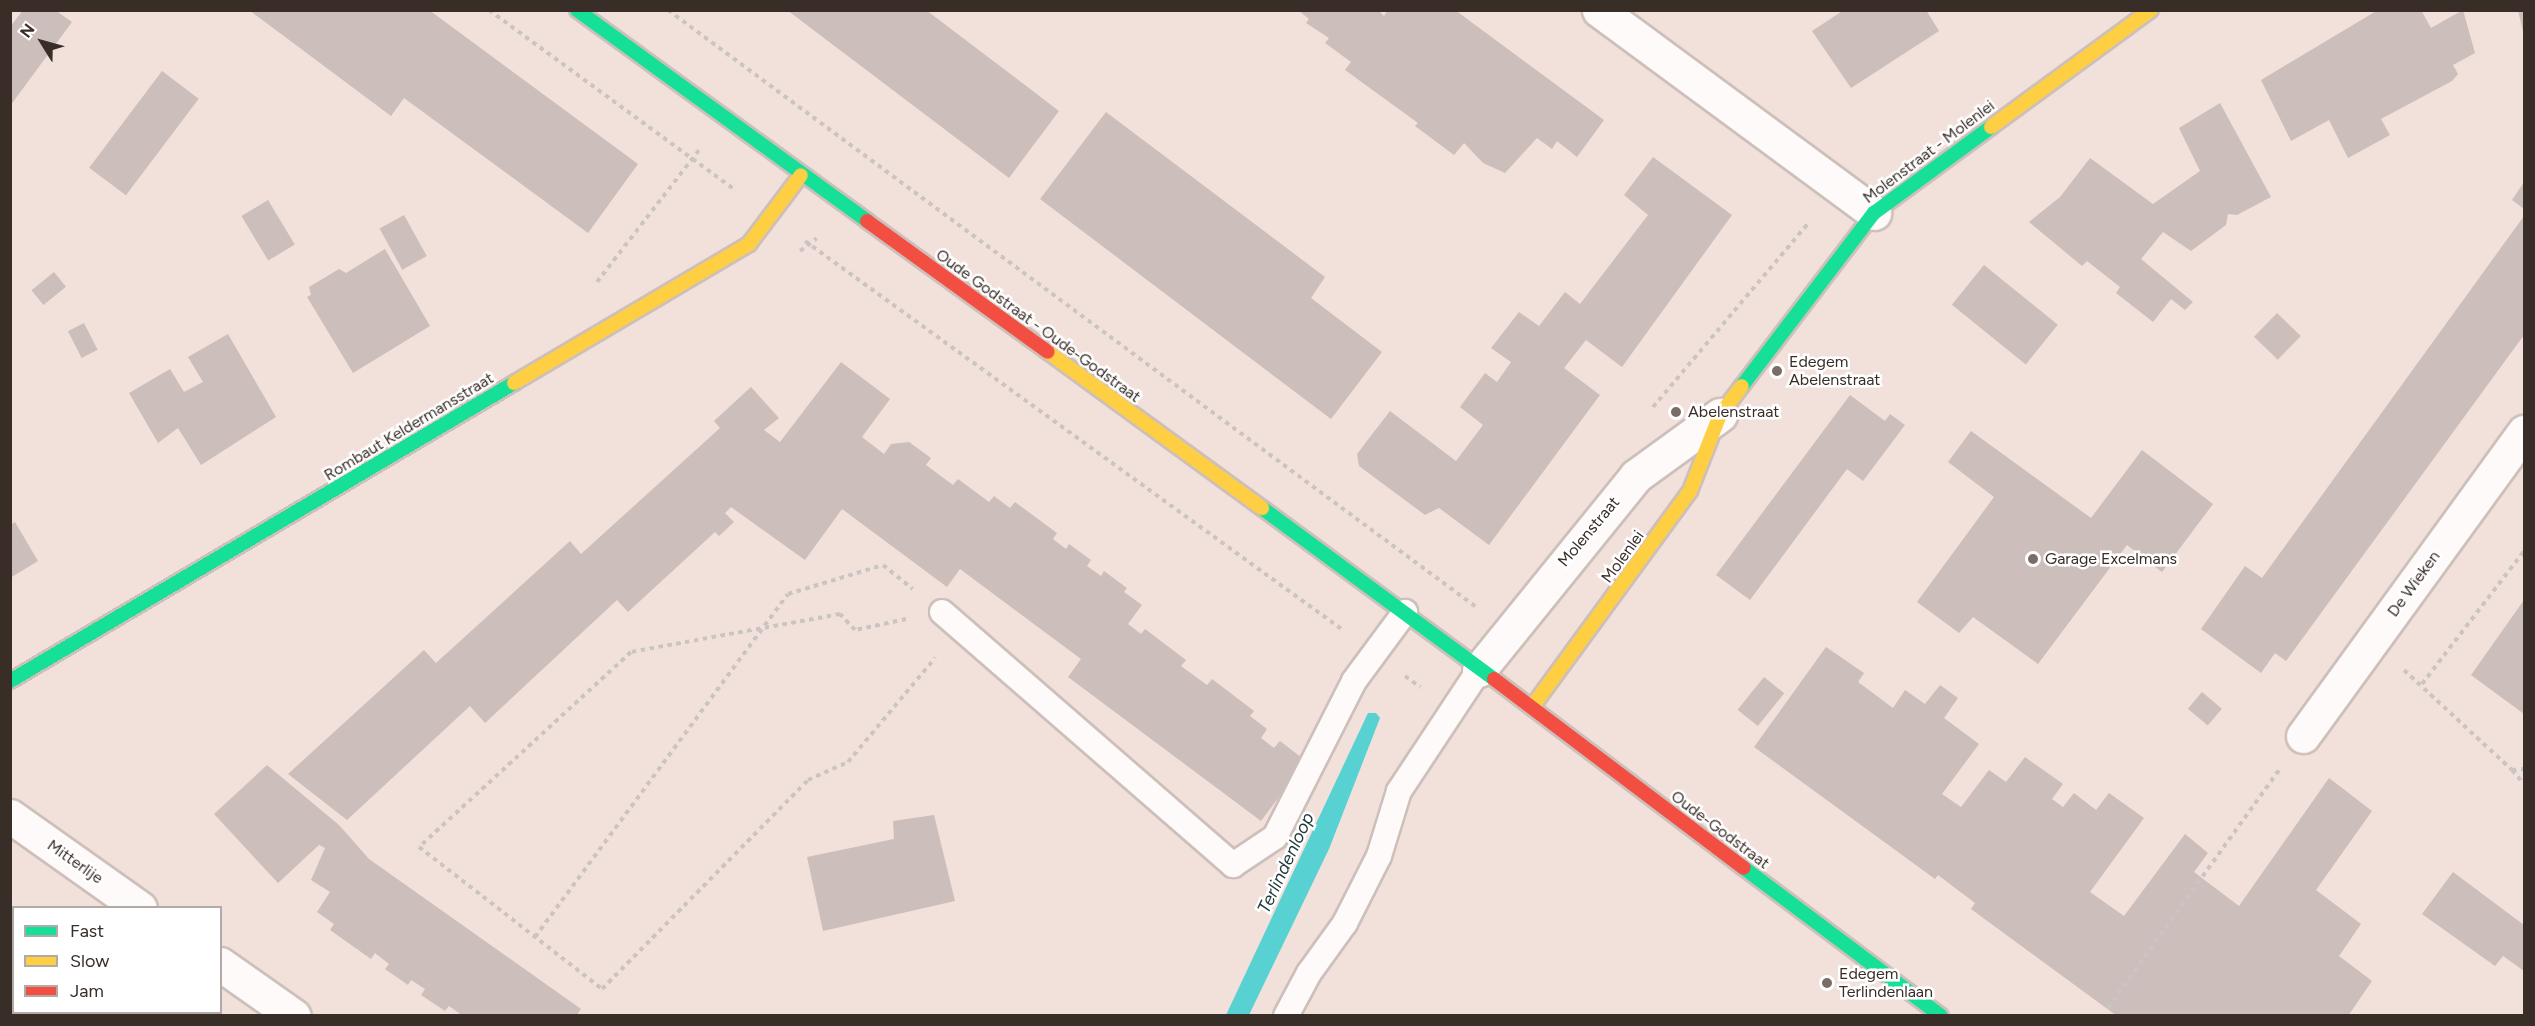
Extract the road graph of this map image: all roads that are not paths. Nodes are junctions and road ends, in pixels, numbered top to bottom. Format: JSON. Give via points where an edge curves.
{"nodes":[{"id":1,"x":577,"y":10,"type":"edge"},
{"id":2,"x":1599,"y":10,"type":"edge"},
{"id":3,"x":2151,"y":10,"type":"edge"},
{"id":4,"x":801,"y":175,"type":"junction"},
{"id":5,"x":1874,"y":213,"type":"junction"},
{"id":6,"x":1720,"y":415,"type":"junction"},
{"id":7,"x":2524,"y":432,"type":"edge"},
{"id":8,"x":942,"y":612,"type":"road end"},
{"id":9,"x":1405,"y":612,"type":"junction"},
{"id":10,"x":1479,"y":670,"type":"junction"},
{"id":11,"x":10,"y":681,"type":"edge"},
{"id":12,"x":1532,"y":707,"type":"junction"},
{"id":13,"x":2303,"y":736,"type":"road end"},
{"id":14,"x":10,"y":816,"type":"edge"},
{"id":15,"x":137,"y":906,"type":"edge"},
{"id":16,"x":222,"y":965,"type":"edge"},
{"id":17,"x":294,"y":1016,"type":"edge"},
{"id":18,"x":1286,"y":1016,"type":"edge"},
{"id":19,"x":1941,"y":1016,"type":"edge"}],
"edges":[{"from":1,"to":4,"type":"street","name":"Oude Godstraat - Oude-Godstraat"},
{"from":2,"to":5,"type":"street"},
{"from":3,"to":5,"type":"street","name":"Molenstraat - Molenlei"},
{"from":4,"to":9,"type":"street","name":"Oude Godstraat - Oude-Godstraat"},
{"from":4,"to":11,"type":"street","name":"Rombaut Keldermansstraat","via":[[749,244]]},
{"from":5,"to":6,"type":"street","name":"Molenstraat - Molenlei"},
{"from":6,"to":10,"type":"street","name":"Molenstraat","via":[[1636,476]]},
{"from":6,"to":12,"type":"street","name":"Molenlei","via":[[1690,491]]},
{"from":7,"to":13,"type":"street","name":"De Wieken"},
{"from":8,"to":9,"type":"lane","via":[[1233,865],[1275,837],[1354,681]]},
{"from":9,"to":10,"type":"street","name":"Oude Godstraat - Oude-Godstraat"},
{"from":10,"to":12,"type":"street","name":"Oude-Godstraat"},
{"from":10,"to":18,"type":"lane","via":[[1399,791],[1379,856],[1345,924],[1308,973]]},
{"from":12,"to":19,"type":"street","name":"Oude-Godstraat"},
{"from":14,"to":15,"type":"street","name":"Mitterlije"},
{"from":16,"to":17,"type":"street"}]}
